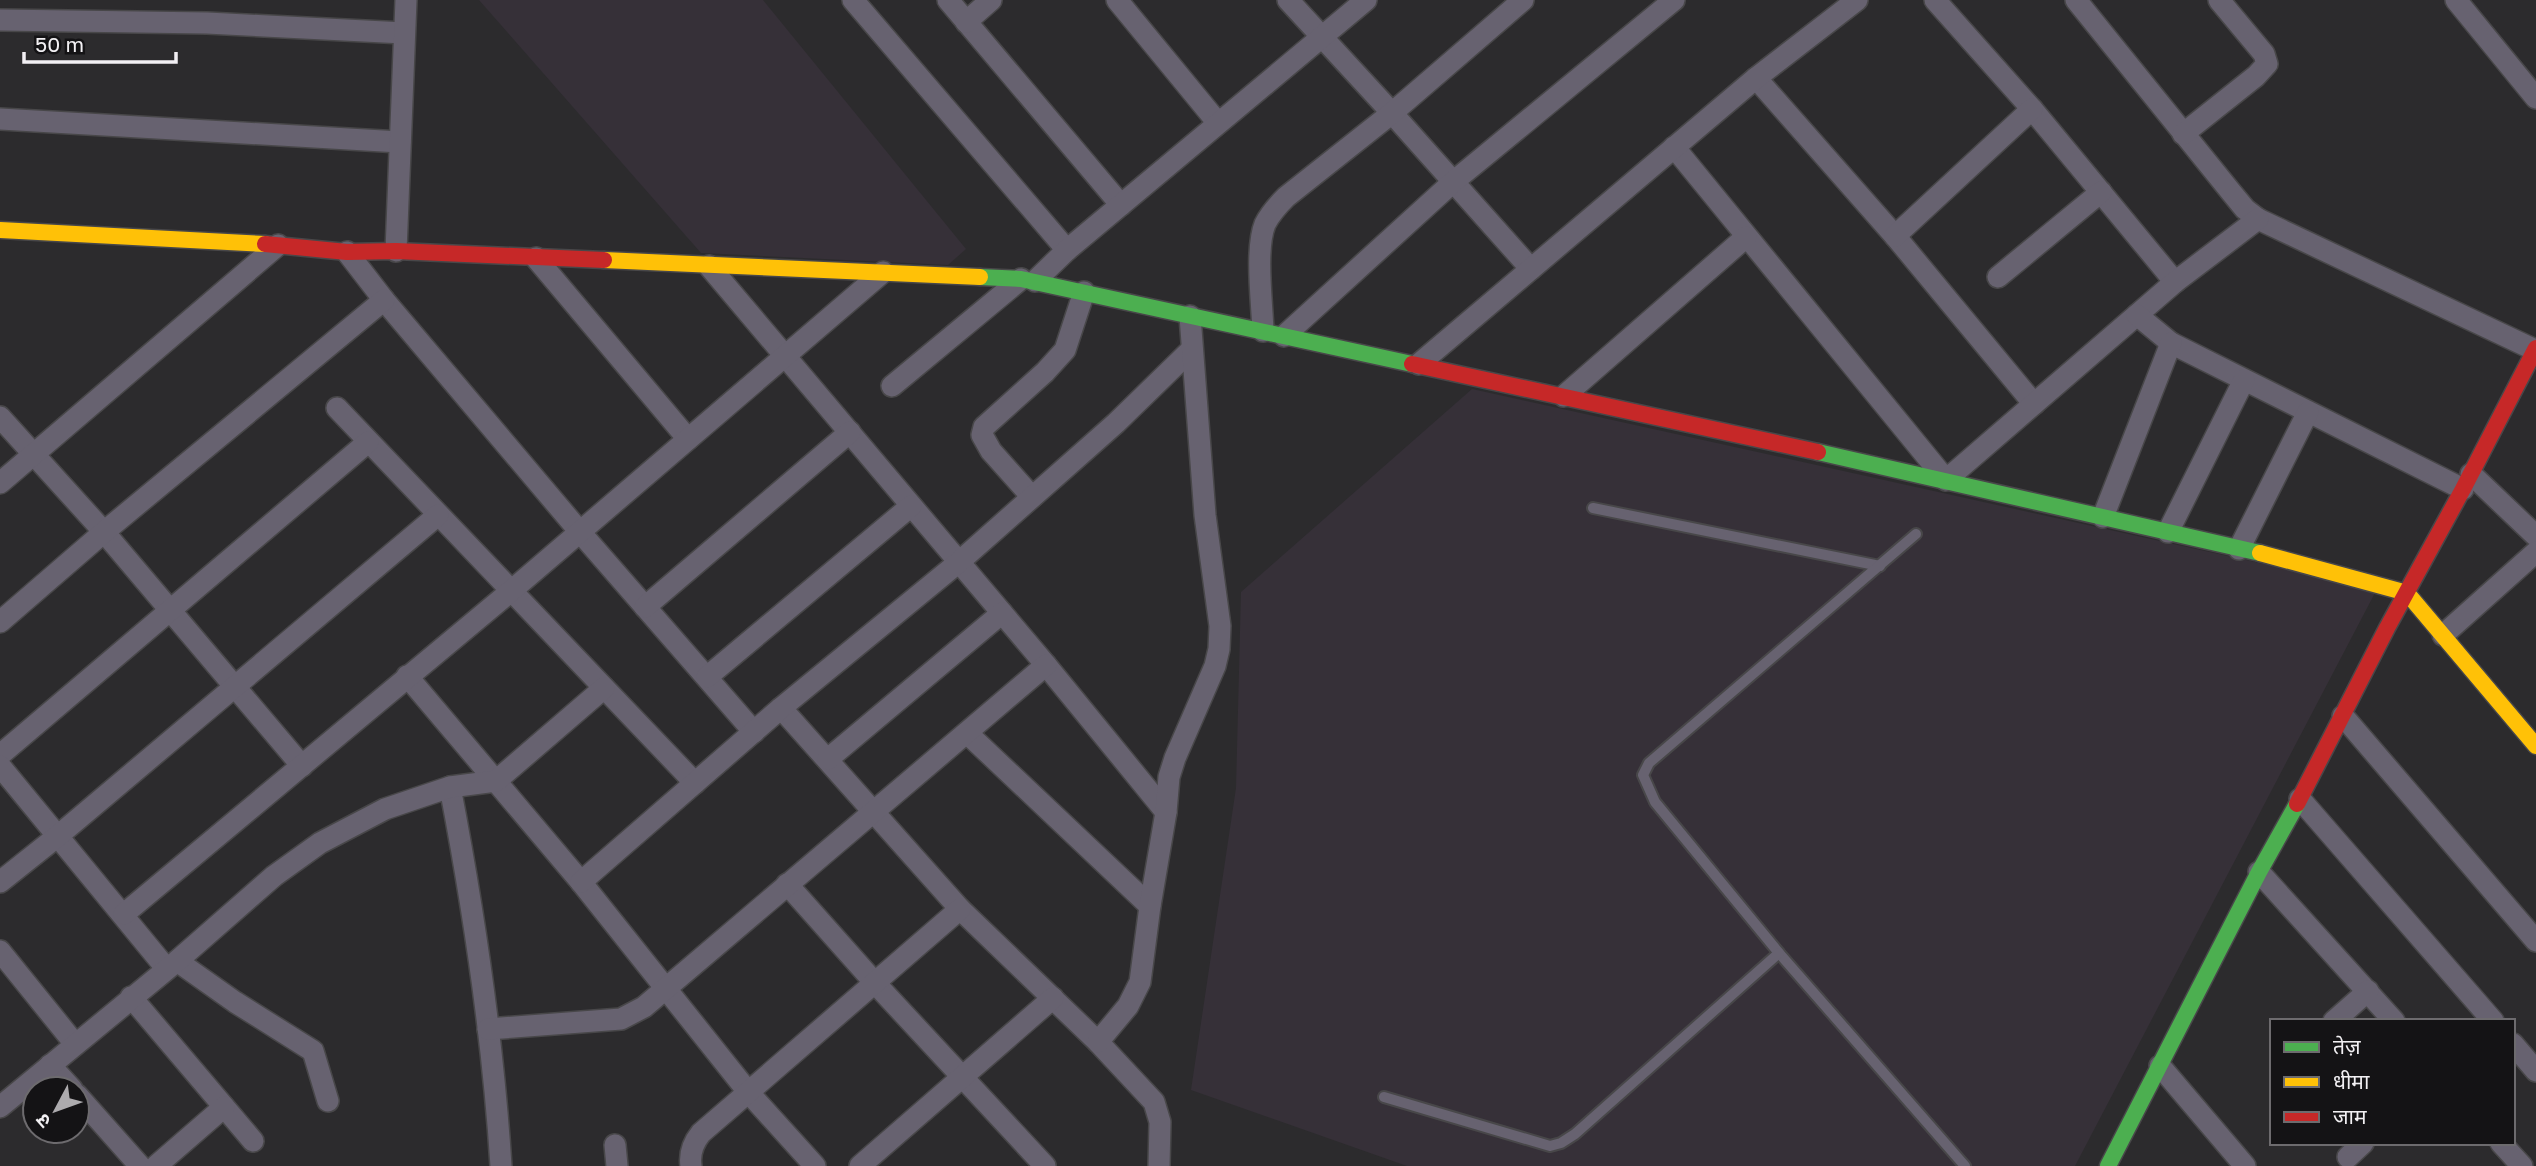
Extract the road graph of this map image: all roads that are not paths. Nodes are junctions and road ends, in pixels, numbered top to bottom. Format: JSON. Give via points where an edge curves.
{"nodes":[{"id":1,"x":406,"y":0,"type":"edge"},
{"id":2,"x":853,"y":0,"type":"edge"},
{"id":3,"x":948,"y":0,"type":"edge"},
{"id":4,"x":991,"y":0,"type":"edge"},
{"id":5,"x":1117,"y":0,"type":"edge"},
{"id":6,"x":1288,"y":0,"type":"edge"},
{"id":7,"x":1366,"y":0,"type":"edge"},
{"id":8,"x":1523,"y":0,"type":"edge"},
{"id":9,"x":1674,"y":0,"type":"edge"},
{"id":10,"x":1857,"y":0,"type":"edge"},
{"id":11,"x":1936,"y":0,"type":"edge"},
{"id":12,"x":2076,"y":0,"type":"edge"},
{"id":13,"x":2219,"y":0,"type":"edge"},
{"id":14,"x":2456,"y":0,"type":"edge"},
{"id":15,"x":0,"y":20,"type":"edge"},
{"id":16,"x":966,"y":22,"type":"junction"},
{"id":17,"x":404,"y":33,"type":"junction"},
{"id":18,"x":1321,"y":37,"type":"junction"},
{"id":19,"x":1756,"y":78,"type":"junction"},
{"id":20,"x":2536,"y":98,"type":"edge"},
{"id":21,"x":2032,"y":109,"type":"junction"},
{"id":22,"x":1392,"y":113,"type":"junction"},
{"id":23,"x":0,"y":119,"type":"edge"},
{"id":24,"x":1218,"y":123,"type":"junction"},
{"id":25,"x":2183,"y":134,"type":"junction"},
{"id":26,"x":400,"y":142,"type":"junction"},
{"id":27,"x":1674,"y":147,"type":"junction"},
{"id":28,"x":1453,"y":182,"type":"junction"},
{"id":29,"x":2101,"y":192,"type":"junction"},
{"id":30,"x":1121,"y":205,"type":"junction"},
{"id":31,"x":2258,"y":219,"type":"junction"},
{"id":32,"x":0,"y":230,"type":"edge"},
{"id":33,"x":1895,"y":236,"type":"junction"},
{"id":34,"x":1746,"y":237,"type":"junction"},
{"id":35,"x":278,"y":245,"type":"junction"},
{"id":36,"x":1067,"y":250,"type":"junction"},
{"id":37,"x":396,"y":251,"type":"junction"},
{"id":38,"x":348,"y":252,"type":"junction"},
{"id":39,"x":536,"y":258,"type":"junction"},
{"id":40,"x":709,"y":266,"type":"junction"},
{"id":41,"x":1531,"y":269,"type":"junction"},
{"id":42,"x":883,"y":272,"type":"junction"},
{"id":43,"x":1998,"y":278,"type":"dead end"},
{"id":44,"x":1028,"y":280,"type":"junction"},
{"id":45,"x":2175,"y":282,"type":"junction"},
{"id":46,"x":1084,"y":292,"type":"junction"},
{"id":47,"x":384,"y":300,"type":"junction"},
{"id":48,"x":2137,"y":315,"type":"junction"},
{"id":49,"x":1190,"y":316,"type":"junction"},
{"id":50,"x":1274,"y":333,"type":"junction"},
{"id":51,"x":2171,"y":343,"type":"junction"},
{"id":52,"x":1192,"y":349,"type":"junction"},
{"id":53,"x":2536,"y":349,"type":"edge"},
{"id":54,"x":785,"y":356,"type":"junction"},
{"id":55,"x":1419,"y":364,"type":"junction"},
{"id":56,"x":2244,"y":380,"type":"junction"},
{"id":57,"x":892,"y":386,"type":"dead end"},
{"id":58,"x":1563,"y":396,"type":"junction"},
{"id":59,"x":2034,"y":404,"type":"junction"},
{"id":60,"x":337,"y":408,"type":"dead end"},
{"id":61,"x":2308,"y":412,"type":"junction"},
{"id":62,"x":0,"y":417,"type":"edge"},
{"id":63,"x":850,"y":432,"type":"junction"},
{"id":64,"x":688,"y":439,"type":"junction"},
{"id":65,"x":368,"y":442,"type":"junction"},
{"id":66,"x":33,"y":454,"type":"junction"},
{"id":67,"x":1946,"y":480,"type":"junction"},
{"id":68,"x":2467,"y":481,"type":"junction"},
{"id":69,"x":0,"y":483,"type":"edge"},
{"id":70,"x":1032,"y":497,"type":"junction"},
{"id":71,"x":911,"y":506,"type":"junction"},
{"id":72,"x":1593,"y":508,"type":"dead end"},
{"id":73,"x":438,"y":515,"type":"junction"},
{"id":74,"x":2103,"y":517,"type":"junction"},
{"id":75,"x":104,"y":532,"type":"junction"},
{"id":76,"x":580,"y":532,"type":"junction"},
{"id":77,"x":2168,"y":532,"type":"junction"},
{"id":78,"x":1916,"y":534,"type":"dead end"},
{"id":79,"x":2536,"y":536,"type":"edge"},
{"id":80,"x":2239,"y":549,"type":"junction"},
{"id":81,"x":2536,"y":552,"type":"edge"},
{"id":82,"x":959,"y":562,"type":"junction"},
{"id":83,"x":1880,"y":566,"type":"junction"},
{"id":84,"x":511,"y":591,"type":"junction"},
{"id":85,"x":2407,"y":593,"type":"junction"},
{"id":86,"x":645,"y":607,"type":"junction"},
{"id":87,"x":170,"y":611,"type":"junction"},
{"id":88,"x":1002,"y":613,"type":"junction"},
{"id":89,"x":0,"y":622,"type":"edge"},
{"id":90,"x":2443,"y":635,"type":"junction"},
{"id":91,"x":1046,"y":665,"type":"junction"},
{"id":92,"x":407,"y":676,"type":"junction"},
{"id":93,"x":706,"y":677,"type":"junction"},
{"id":94,"x":234,"y":687,"type":"junction"},
{"id":95,"x":604,"y":688,"type":"junction"},
{"id":96,"x":781,"y":708,"type":"junction"},
{"id":97,"x":2343,"y":716,"type":"junction"},
{"id":98,"x":754,"y":732,"type":"junction"},
{"id":99,"x":967,"y":733,"type":"junction"},
{"id":100,"x":2536,"y":746,"type":"edge"},
{"id":101,"x":0,"y":755,"type":"edge"},
{"id":102,"x":828,"y":759,"type":"junction"},
{"id":103,"x":0,"y":766,"type":"edge"},
{"id":104,"x":302,"y":766,"type":"junction"},
{"id":105,"x":496,"y":781,"type":"junction"},
{"id":106,"x":695,"y":783,"type":"junction"},
{"id":107,"x":450,"y":787,"type":"junction"},
{"id":108,"x":2300,"y":799,"type":"junction"},
{"id":109,"x":874,"y":812,"type":"junction"},
{"id":110,"x":1166,"y":812,"type":"junction"},
{"id":111,"x":59,"y":835,"type":"junction"},
{"id":112,"x":2259,"y":872,"type":"junction"},
{"id":113,"x":0,"y":882,"type":"edge"},
{"id":114,"x":581,"y":882,"type":"junction"},
{"id":115,"x":787,"y":884,"type":"junction"},
{"id":116,"x":1150,"y":906,"type":"junction"},
{"id":117,"x":960,"y":909,"type":"junction"},
{"id":118,"x":124,"y":914,"type":"junction"},
{"id":119,"x":2536,"y":941,"type":"edge"},
{"id":120,"x":0,"y":951,"type":"edge"},
{"id":121,"x":1779,"y":953,"type":"junction"},
{"id":122,"x":172,"y":965,"type":"junction"},
{"id":123,"x":875,"y":983,"type":"junction"},
{"id":124,"x":664,"y":988,"type":"junction"},
{"id":125,"x":2368,"y":991,"type":"junction"},
{"id":126,"x":131,"y":997,"type":"junction"},
{"id":127,"x":1053,"y":998,"type":"junction"},
{"id":128,"x":2336,"y":1019,"type":"edge"},
{"id":129,"x":2391,"y":1019,"type":"edge"},
{"id":130,"x":2491,"y":1019,"type":"edge"},
{"id":131,"x":488,"y":1028,"type":"junction"},
{"id":132,"x":1098,"y":1042,"type":"junction"},
{"id":133,"x":75,"y":1044,"type":"junction"},
{"id":134,"x":2515,"y":1046,"type":"edge"},
{"id":135,"x":50,"y":1065,"type":"junction"},
{"id":136,"x":2160,"y":1066,"type":"junction"},
{"id":137,"x":2536,"y":1070,"type":"edge"},
{"id":138,"x":59,"y":1075,"type":"edge"},
{"id":139,"x":964,"y":1078,"type":"junction"},
{"id":140,"x":749,"y":1093,"type":"junction"},
{"id":141,"x":1384,"y":1097,"type":"dead end"},
{"id":142,"x":328,"y":1101,"type":"dead end"},
{"id":143,"x":0,"y":1107,"type":"edge"},
{"id":144,"x":224,"y":1107,"type":"junction"},
{"id":145,"x":91,"y":1111,"type":"edge"},
{"id":146,"x":253,"y":1141,"type":"dead end"},
{"id":147,"x":1166,"y":1164,"type":"edge"},
{"id":148,"x":140,"y":1166,"type":"edge"},
{"id":149,"x":156,"y":1166,"type":"edge"},
{"id":150,"x":501,"y":1166,"type":"edge"},
{"id":151,"x":691,"y":1166,"type":"edge"},
{"id":152,"x":815,"y":1166,"type":"edge"},
{"id":153,"x":860,"y":1166,"type":"edge"},
{"id":154,"x":1045,"y":1166,"type":"edge"},
{"id":155,"x":1965,"y":1166,"type":"edge"},
{"id":156,"x":2108,"y":1166,"type":"edge"},
{"id":157,"x":2245,"y":1166,"type":"edge"}],
"edges":[{"from":1,"to":17,"type":"street"},
{"from":2,"to":36,"type":"street"},
{"from":3,"to":16,"type":"street"},
{"from":4,"to":16,"type":"street"},
{"from":5,"to":24,"type":"street"},
{"from":6,"to":18,"type":"street"},
{"from":7,"to":18,"type":"street"},
{"from":8,"to":22,"type":"street"},
{"from":9,"to":28,"type":"street"},
{"from":10,"to":19,"type":"street"},
{"from":11,"to":21,"type":"street"},
{"from":12,"to":25,"type":"street"},
{"from":13,"to":25,"type":"street","via":[[2264,54],[2267,64]]},
{"from":14,"to":20,"type":"street"},
{"from":15,"to":17,"type":"street","via":[[207,23]]},
{"from":16,"to":30,"type":"street"},
{"from":17,"to":26,"type":"street"},
{"from":18,"to":22,"type":"street"},
{"from":18,"to":24,"type":"street"},
{"from":19,"to":27,"type":"street"},
{"from":19,"to":33,"type":"street"},
{"from":21,"to":29,"type":"street"},
{"from":21,"to":33,"type":"street"},
{"from":22,"to":28,"type":"street"},
{"from":22,"to":50,"type":"street","via":[[1286,197],[1266,222],[1261,238]]},
{"from":23,"to":26,"type":"street"},
{"from":24,"to":30,"type":"street"},
{"from":25,"to":31,"type":"street"},
{"from":26,"to":37,"type":"street"},
{"from":27,"to":34,"type":"street"},
{"from":27,"to":41,"type":"street"},
{"from":28,"to":41,"type":"street"},
{"from":28,"to":50,"type":"street"},
{"from":29,"to":43,"type":"street"},
{"from":29,"to":45,"type":"street"},
{"from":30,"to":36,"type":"street"},
{"from":31,"to":45,"type":"street"},
{"from":31,"to":53,"type":"street"},
{"from":32,"to":35,"type":"street"},
{"from":33,"to":59,"type":"street"},
{"from":34,"to":58,"type":"street"},
{"from":34,"to":67,"type":"street"},
{"from":35,"to":38,"type":"street"},
{"from":35,"to":66,"type":"street"},
{"from":36,"to":44,"type":"street"},
{"from":37,"to":38,"type":"street"},
{"from":37,"to":39,"type":"street"},
{"from":38,"to":47,"type":"street"},
{"from":39,"to":40,"type":"street"},
{"from":39,"to":64,"type":"street"},
{"from":40,"to":42,"type":"street"},
{"from":40,"to":54,"type":"street"},
{"from":41,"to":55,"type":"street"},
{"from":42,"to":44,"type":"street"},
{"from":42,"to":54,"type":"street"},
{"from":44,"to":46,"type":"street"},
{"from":44,"to":57,"type":"street"},
{"from":45,"to":48,"type":"street"},
{"from":46,"to":49,"type":"street"},
{"from":46,"to":70,"type":"street","via":[[1065,350],[984,427],[982,435],[991,451]]},
{"from":47,"to":75,"type":"street"},
{"from":47,"to":76,"type":"street"},
{"from":48,"to":51,"type":"street"},
{"from":48,"to":59,"type":"street"},
{"from":49,"to":50,"type":"street"},
{"from":49,"to":52,"type":"street"},
{"from":50,"to":55,"type":"street"},
{"from":51,"to":56,"type":"street"},
{"from":51,"to":74,"type":"street"},
{"from":52,"to":70,"type":"street"},
{"from":52,"to":110,"type":"street","via":[[1219,649],[1171,769]]},
{"from":53,"to":68,"type":"street"},
{"from":54,"to":63,"type":"street"},
{"from":54,"to":64,"type":"street"},
{"from":55,"to":58,"type":"street"},
{"from":56,"to":61,"type":"street"},
{"from":56,"to":77,"type":"street"},
{"from":58,"to":67,"type":"street"},
{"from":59,"to":67,"type":"street"},
{"from":60,"to":65,"type":"street"},
{"from":61,"to":68,"type":"street"},
{"from":61,"to":80,"type":"street"},
{"from":62,"to":66,"type":"street"},
{"from":63,"to":71,"type":"street"},
{"from":63,"to":86,"type":"street"},
{"from":64,"to":76,"type":"street"},
{"from":65,"to":73,"type":"street"},
{"from":65,"to":87,"type":"street"},
{"from":66,"to":69,"type":"street"},
{"from":66,"to":75,"type":"street"},
{"from":67,"to":74,"type":"street"},
{"from":68,"to":79,"type":"street"},
{"from":68,"to":85,"type":"street"},
{"from":70,"to":82,"type":"street"},
{"from":71,"to":82,"type":"street"},
{"from":71,"to":93,"type":"street"},
{"from":72,"to":83,"type":"lane"},
{"from":73,"to":84,"type":"street"},
{"from":73,"to":94,"type":"street"},
{"from":74,"to":77,"type":"street"},
{"from":75,"to":87,"type":"street"},
{"from":75,"to":89,"type":"street"},
{"from":76,"to":84,"type":"street"},
{"from":76,"to":86,"type":"street"},
{"from":77,"to":80,"type":"street"},
{"from":78,"to":83,"type":"lane"},
{"from":80,"to":85,"type":"street"},
{"from":81,"to":90,"type":"street"},
{"from":82,"to":88,"type":"street"},
{"from":82,"to":96,"type":"street"},
{"from":83,"to":121,"type":"lane","via":[[1649,763],[1643,775],[1656,802]]},
{"from":84,"to":92,"type":"street"},
{"from":84,"to":95,"type":"street"},
{"from":85,"to":90,"type":"street"},
{"from":85,"to":97,"type":"street"},
{"from":86,"to":93,"type":"street"},
{"from":87,"to":94,"type":"street"},
{"from":87,"to":101,"type":"street"},
{"from":88,"to":91,"type":"street"},
{"from":88,"to":102,"type":"street"},
{"from":90,"to":100,"type":"street"},
{"from":91,"to":99,"type":"street"},
{"from":91,"to":110,"type":"street"},
{"from":92,"to":104,"type":"street"},
{"from":92,"to":105,"type":"street"},
{"from":93,"to":98,"type":"street"},
{"from":94,"to":104,"type":"street"},
{"from":94,"to":111,"type":"street"},
{"from":95,"to":105,"type":"street"},
{"from":95,"to":106,"type":"street"},
{"from":96,"to":98,"type":"street"},
{"from":96,"to":102,"type":"street"},
{"from":97,"to":108,"type":"street"},
{"from":97,"to":119,"type":"street"},
{"from":98,"to":106,"type":"street"},
{"from":99,"to":109,"type":"street"},
{"from":99,"to":116,"type":"street"},
{"from":102,"to":109,"type":"street"},
{"from":103,"to":111,"type":"street"},
{"from":104,"to":118,"type":"street"},
{"from":105,"to":107,"type":"street"},
{"from":105,"to":114,"type":"street"},
{"from":106,"to":114,"type":"street"},
{"from":107,"to":122,"type":"street","via":[[385,809],[320,843],[274,876]]},
{"from":107,"to":131,"type":"street"},
{"from":108,"to":112,"type":"street"},
{"from":108,"to":130,"type":"street"},
{"from":109,"to":115,"type":"street"},
{"from":109,"to":117,"type":"street"},
{"from":110,"to":116,"type":"street"},
{"from":111,"to":113,"type":"street"},
{"from":111,"to":118,"type":"street"},
{"from":112,"to":125,"type":"street"},
{"from":112,"to":136,"type":"street"},
{"from":114,"to":124,"type":"street"},
{"from":115,"to":123,"type":"street"},
{"from":115,"to":124,"type":"street"},
{"from":116,"to":132,"type":"street","via":[[1140,982],[1128,1006]]},
{"from":117,"to":123,"type":"street"},
{"from":117,"to":127,"type":"street"},
{"from":118,"to":122,"type":"street"},
{"from":120,"to":133,"type":"street"},
{"from":121,"to":141,"type":"lane","via":[[1562,1143],[1550,1146]]},
{"from":121,"to":155,"type":"lane"},
{"from":122,"to":126,"type":"street"},
{"from":122,"to":142,"type":"street","via":[[313,1051]]},
{"from":123,"to":139,"type":"street"},
{"from":123,"to":140,"type":"street"},
{"from":124,"to":131,"type":"street","via":[[644,1007],[621,1019]]},
{"from":124,"to":140,"type":"street"},
{"from":125,"to":128,"type":"street"},
{"from":125,"to":129,"type":"street"},
{"from":126,"to":133,"type":"street"},
{"from":126,"to":144,"type":"street"},
{"from":127,"to":132,"type":"street"},
{"from":127,"to":139,"type":"street"},
{"from":131,"to":150,"type":"street"},
{"from":132,"to":147,"type":"street","via":[[1154,1102]]},
{"from":133,"to":135,"type":"street"},
{"from":134,"to":137,"type":"street"},
{"from":135,"to":138,"type":"street"},
{"from":135,"to":143,"type":"street"},
{"from":136,"to":156,"type":"street"},
{"from":136,"to":157,"type":"street"},
{"from":139,"to":153,"type":"street"},
{"from":139,"to":154,"type":"street"},
{"from":140,"to":151,"type":"street","via":[[701,1133],[694,1143]]},
{"from":140,"to":152,"type":"street"},
{"from":144,"to":146,"type":"street"},
{"from":144,"to":149,"type":"street"},
{"from":145,"to":148,"type":"street"}]}
